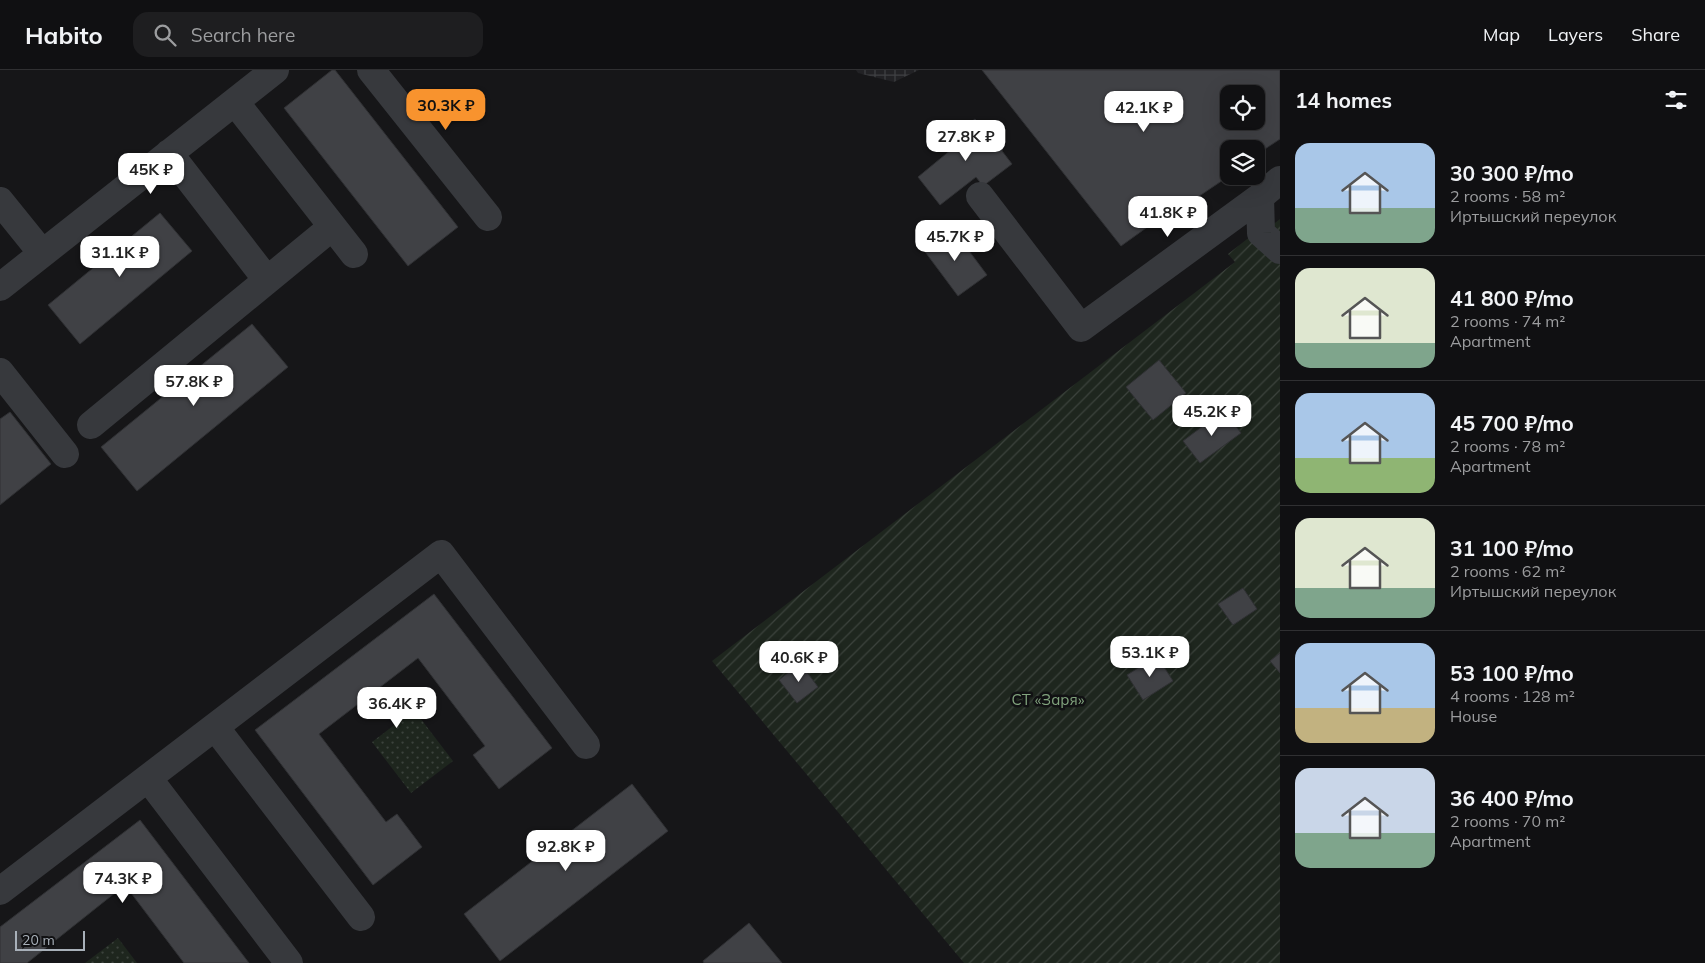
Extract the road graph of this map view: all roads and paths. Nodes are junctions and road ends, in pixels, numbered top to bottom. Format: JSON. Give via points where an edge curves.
{"nodes":[{"id":1,"x":275,"y":70,"type":"edge"},
{"id":2,"x":370,"y":70,"type":"edge"},
{"id":3,"x":235,"y":102,"type":"junction"},
{"id":4,"x":169,"y":153,"type":"junction"},
{"id":5,"x":1270,"y":188,"type":"edge"},
{"id":6,"x":980,"y":196,"type":"dead end"},
{"id":7,"x":0,"y":201,"type":"edge"},
{"id":8,"x":488,"y":218,"type":"dead end"},
{"id":9,"x":332,"y":227,"type":"junction"},
{"id":10,"x":1280,"y":250,"type":"edge"},
{"id":11,"x":42,"y":253,"type":"junction"},
{"id":12,"x":354,"y":254,"type":"dead end"},
{"id":13,"x":267,"y":280,"type":"junction"},
{"id":14,"x":0,"y":287,"type":"edge"},
{"id":15,"x":2,"y":379,"type":"edge"},
{"id":16,"x":90,"y":425,"type":"dead end"},
{"id":17,"x":65,"y":454,"type":"dead end"},
{"id":18,"x":215,"y":726,"type":"junction"},
{"id":19,"x":586,"y":745,"type":"dead end"},
{"id":20,"x":148,"y":778,"type":"junction"},
{"id":21,"x":0,"y":891,"type":"edge"},
{"id":22,"x":361,"y":917,"type":"dead end"},
{"id":23,"x":289,"y":963,"type":"edge"}],
"edges":[{"from":1,"to":3,"type":"street"},
{"from":2,"to":8,"type":"street"},
{"from":3,"to":4,"type":"street"},
{"from":3,"to":9,"type":"street"},
{"from":4,"to":11,"type":"street"},
{"from":4,"to":13,"type":"street"},
{"from":5,"to":6,"type":"street","via":[[1081,328]]},
{"from":5,"to":10,"type":"street","via":[[1261,233]]},
{"from":7,"to":11,"type":"street"},
{"from":9,"to":12,"type":"street"},
{"from":9,"to":13,"type":"street"},
{"from":11,"to":14,"type":"street"},
{"from":13,"to":16,"type":"street"},
{"from":15,"to":17,"type":"street"},
{"from":18,"to":19,"type":"street","via":[[441,554]]},
{"from":18,"to":20,"type":"street"},
{"from":18,"to":22,"type":"street"},
{"from":20,"to":21,"type":"street"},
{"from":20,"to":23,"type":"street"}]}
